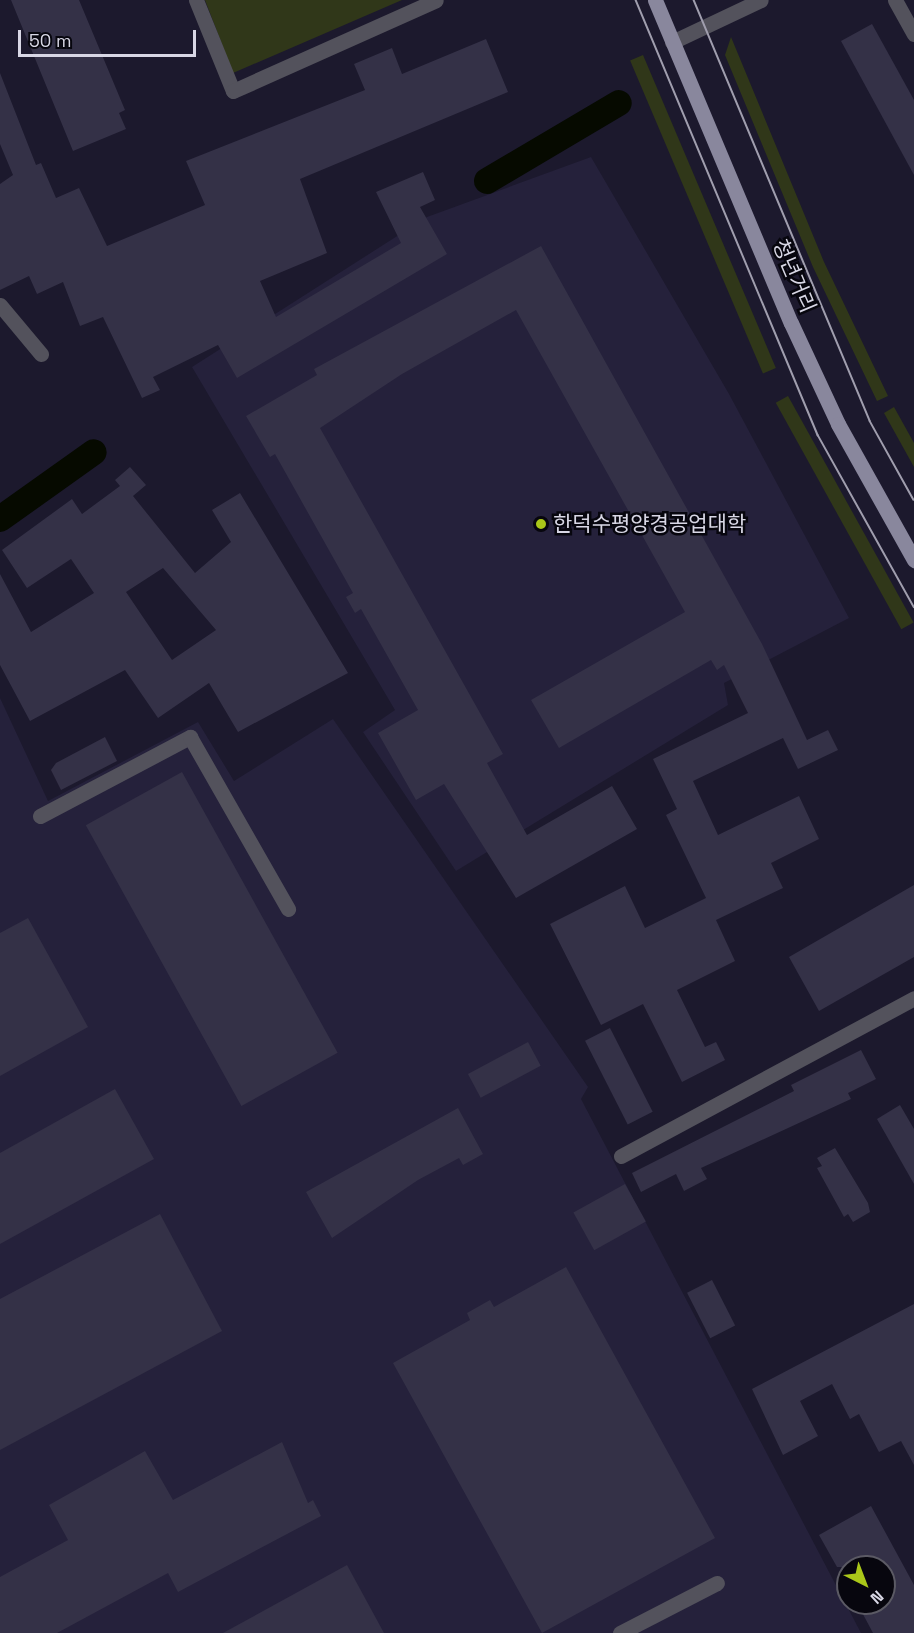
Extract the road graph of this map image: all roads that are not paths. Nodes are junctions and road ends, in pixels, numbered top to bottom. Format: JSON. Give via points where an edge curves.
{"nodes":[{"id":1,"x":196,"y":0,"type":"edge"},
{"id":2,"x":656,"y":0,"type":"edge"},
{"id":3,"x":761,"y":0,"type":"edge"},
{"id":4,"x":429,"y":1,"type":"edge"},
{"id":5,"x":898,"y":1,"type":"edge"},
{"id":6,"x":914,"y":34,"type":"edge"},
{"id":7,"x":672,"y":42,"type":"junction"},
{"id":8,"x":0,"y":305,"type":"edge"},
{"id":9,"x":41,"y":354,"type":"dead end"},
{"id":10,"x":914,"y":560,"type":"edge"},
{"id":11,"x":40,"y":816,"type":"dead end"},
{"id":12,"x":288,"y":909,"type":"dead end"},
{"id":13,"x":914,"y":998,"type":"edge"},
{"id":14,"x":621,"y":1156,"type":"dead end"},
{"id":15,"x":717,"y":1583,"type":"dead end"},
{"id":16,"x":620,"y":1633,"type":"edge"}],
"edges":[{"from":1,"to":4,"type":"street","via":[[233,91]]},
{"from":2,"to":7,"type":"main road","name":"청년거리"},
{"from":3,"to":7,"type":"street"},
{"from":5,"to":6,"type":"street"},
{"from":7,"to":10,"type":"main road","name":"청년거리","via":[[791,323],[838,423]]},
{"from":8,"to":9,"type":"street"},
{"from":11,"to":12,"type":"street","via":[[190,737]]},
{"from":13,"to":14,"type":"street"},
{"from":15,"to":16,"type":"street"}]}
